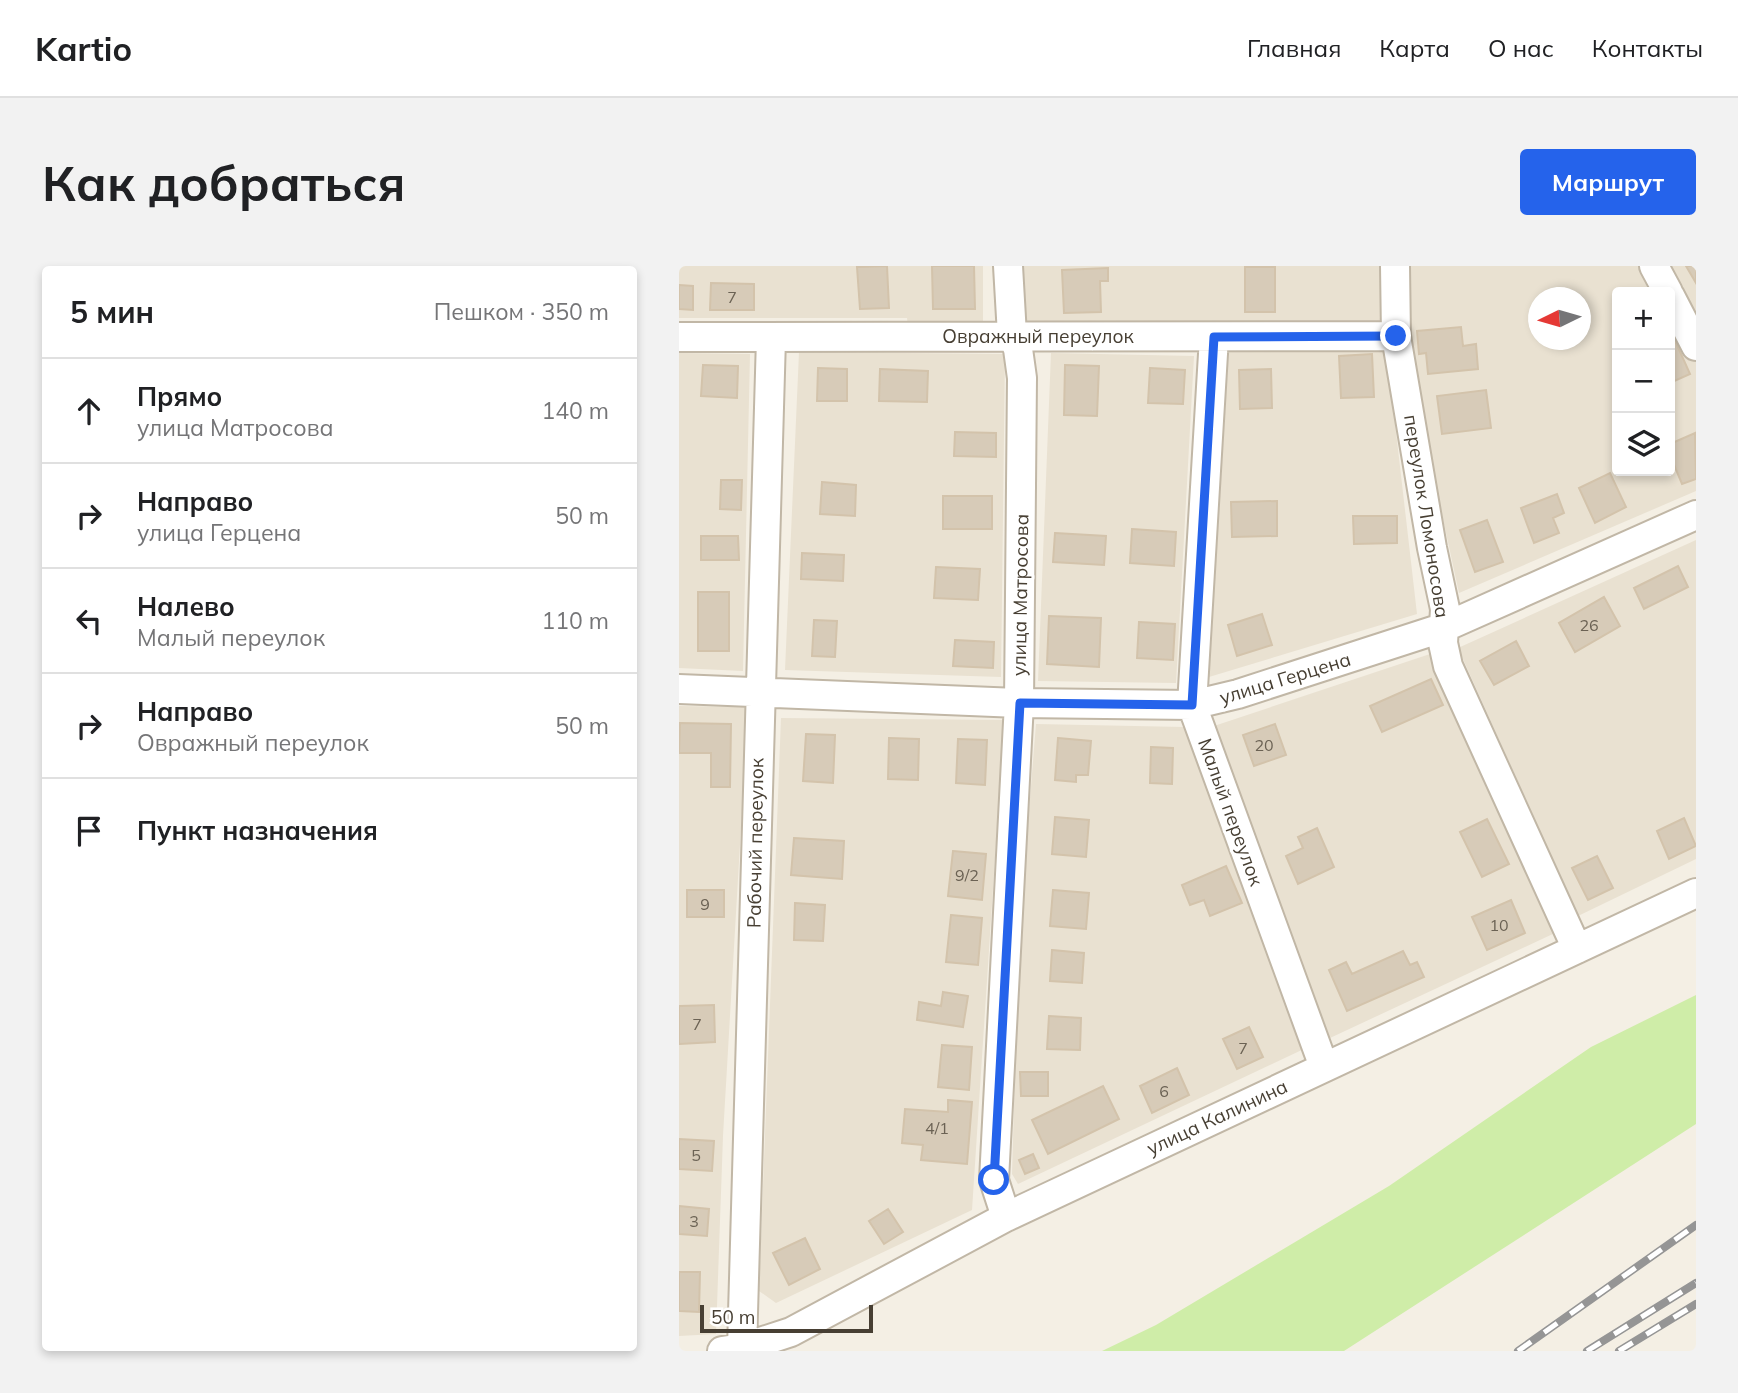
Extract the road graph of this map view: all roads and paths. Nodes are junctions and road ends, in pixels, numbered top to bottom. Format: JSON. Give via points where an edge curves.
{"nodes":[{"id":1,"x":1008,"y":266,"type":"edge"},
{"id":2,"x":1395,"y":266,"type":"edge"},
{"id":3,"x":1654,"y":266,"type":"edge"},
{"id":4,"x":1665,"y":287,"type":"edge"},
{"id":5,"x":1675,"y":306,"type":"edge"},
{"id":6,"x":1012,"y":335,"type":"junction"},
{"id":7,"x":1396,"y":336,"type":"junction"},
{"id":8,"x":679,"y":337,"type":"edge"},
{"id":9,"x":1214,"y":337,"type":"junction"},
{"id":10,"x":771,"y":338,"type":"junction"},
{"id":11,"x":1696,"y":346,"type":"edge"},
{"id":12,"x":1696,"y":515,"type":"edge"},
{"id":13,"x":1445,"y":627,"type":"junction"},
{"id":14,"x":679,"y":690,"type":"edge"},
{"id":15,"x":759,"y":693,"type":"junction"},
{"id":16,"x":1020,"y":703,"type":"junction"},
{"id":17,"x":1192,"y":705,"type":"junction"},
{"id":18,"x":1696,"y":893,"type":"edge"},
{"id":19,"x":1577,"y":949,"type":"junction"},
{"id":20,"x":1324,"y":1067,"type":"junction"},
{"id":21,"x":1006,"y":1217,"type":"junction"},
{"id":22,"x":735,"y":1350,"type":"edge"}],
"edges":[{"from":1,"to":6,"type":"street","name":"улица Матросова"},
{"from":2,"to":7,"type":"street","name":"переулок Ломоносова"},
{"from":3,"to":4,"type":"street"},
{"from":5,"to":11,"type":"street"},
{"from":6,"to":9,"type":"street","name":"Овражный переулок"},
{"from":6,"to":10,"type":"street","name":"Овражный переулок"},
{"from":6,"to":16,"type":"street","name":"улица Матросова","via":[[1022,378]]},
{"from":7,"to":9,"type":"street","name":"Овражный переулок"},
{"from":7,"to":13,"type":"street","name":"переулок Ломоносова"},
{"from":8,"to":10,"type":"street","name":"Овражный переулок"},
{"from":9,"to":17,"type":"street","name":"Малый переулок"},
{"from":10,"to":15,"type":"street","name":"Рабочий переулок"},
{"from":12,"to":13,"type":"street","name":"улица Герцена"},
{"from":13,"to":17,"type":"street","name":"улица Герцена"},
{"from":13,"to":19,"type":"street","name":"переулок Ломоносова","via":[[1448,666]]},
{"from":14,"to":15,"type":"street","name":"улица Герцена"},
{"from":15,"to":16,"type":"street","name":"улица Герцена"},
{"from":15,"to":22,"type":"street","name":"Рабочий переулок"},
{"from":16,"to":17,"type":"street","name":"улица Герцена"},
{"from":16,"to":21,"type":"street","name":"улица Матросова","via":[[994,1180]]},
{"from":17,"to":20,"type":"street","name":"Малый переулок"},
{"from":18,"to":19,"type":"street","name":"улица Калинина"},
{"from":19,"to":20,"type":"street","name":"улица Калинина"},
{"from":20,"to":21,"type":"street","name":"улица Калинина"},
{"from":21,"to":22,"type":"street","name":"улица Калинина","via":[[791,1332]]}]}
